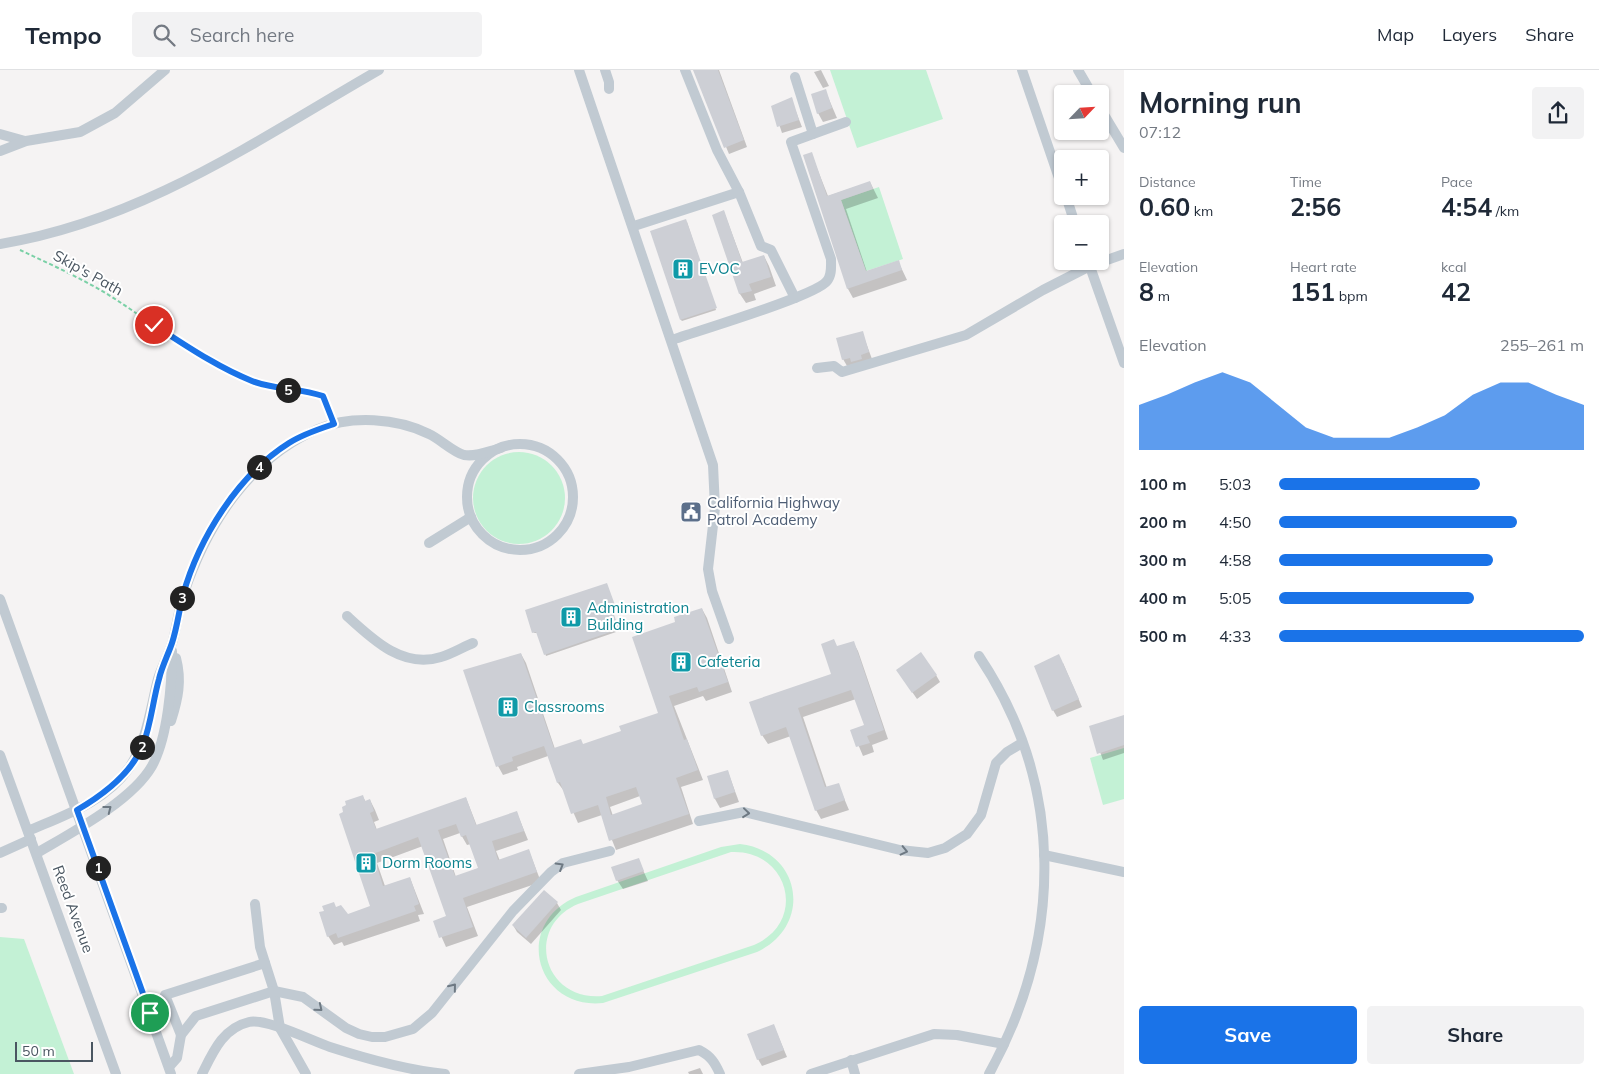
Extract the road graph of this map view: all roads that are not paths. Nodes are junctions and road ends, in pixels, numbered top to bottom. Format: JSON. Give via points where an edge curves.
{"nodes":[{"id":1,"x":164,"y":70,"type":"edge"},
{"id":2,"x":379,"y":70,"type":"edge"},
{"id":3,"x":579,"y":70,"type":"edge"},
{"id":4,"x":606,"y":70,"type":"edge"},
{"id":5,"x":685,"y":70,"type":"edge"},
{"id":6,"x":1022,"y":70,"type":"edge"},
{"id":7,"x":1078,"y":70,"type":"edge"},
{"id":8,"x":795,"y":77,"type":"dead end"},
{"id":9,"x":1087,"y":85,"type":"edge"},
{"id":10,"x":609,"y":89,"type":"dead end"},
{"id":11,"x":846,"y":122,"type":"dead end"},
{"id":12,"x":1109,"y":123,"type":"edge"},
{"id":13,"x":0,"y":134,"type":"edge"},
{"id":14,"x":813,"y":134,"type":"junction"},
{"id":15,"x":26,"y":141,"type":"junction"},
{"id":16,"x":1124,"y":148,"type":"edge"},
{"id":17,"x":0,"y":151,"type":"edge"},
{"id":18,"x":1054,"y":164,"type":"edge"},
{"id":19,"x":739,"y":192,"type":"junction"},
{"id":20,"x":634,"y":226,"type":"junction"},
{"id":21,"x":2,"y":244,"type":"edge"},
{"id":22,"x":1124,"y":254,"type":"edge"},
{"id":23,"x":1109,"y":258,"type":"edge"},
{"id":24,"x":1078,"y":270,"type":"edge"},
{"id":25,"x":1091,"y":270,"type":"edge"},
{"id":26,"x":795,"y":298,"type":"junction"},
{"id":27,"x":672,"y":340,"type":"junction"},
{"id":28,"x":1124,"y":363,"type":"edge"},
{"id":29,"x":817,"y":368,"type":"dead end"},
{"id":30,"x":501,"y":448,"type":"junction"},
{"id":31,"x":463,"y":454,"type":"junction"},
{"id":32,"x":468,"y":487,"type":"junction"},
{"id":33,"x":471,"y":517,"type":"junction"},
{"id":34,"x":429,"y":543,"type":"dead end"},
{"id":35,"x":0,"y":599,"type":"edge"},
{"id":36,"x":347,"y":616,"type":"dead end"},
{"id":37,"x":729,"y":640,"type":"dead end"},
{"id":38,"x":172,"y":642,"type":"junction"},
{"id":39,"x":473,"y":642,"type":"dead end"},
{"id":40,"x":979,"y":656,"type":"dead end"},
{"id":41,"x":1022,"y":743,"type":"junction"},
{"id":42,"x":0,"y":755,"type":"edge"},
{"id":43,"x":77,"y":810,"type":"junction"},
{"id":44,"x":699,"y":821,"type":"dead end"},
{"id":45,"x":82,"y":826,"type":"junction"},
{"id":46,"x":30,"y":835,"type":"junction"},
{"id":47,"x":610,"y":851,"type":"dead end"},
{"id":48,"x":0,"y":853,"type":"edge"},
{"id":49,"x":36,"y":853,"type":"junction"},
{"id":50,"x":1044,"y":855,"type":"junction"},
{"id":51,"x":1124,"y":872,"type":"edge"},
{"id":52,"x":255,"y":904,"type":"dead end"},
{"id":53,"x":265,"y":962,"type":"junction"},
{"id":54,"x":274,"y":991,"type":"junction"},
{"id":55,"x":280,"y":1028,"type":"junction"},
{"id":56,"x":181,"y":1034,"type":"junction"},
{"id":57,"x":1004,"y":1044,"type":"junction"},
{"id":58,"x":851,"y":1060,"type":"junction"},
{"id":59,"x":394,"y":1070,"type":"edge"},
{"id":60,"x":170,"y":1071,"type":"edge"},
{"id":61,"x":116,"y":1074,"type":"edge"},
{"id":62,"x":202,"y":1074,"type":"edge"},
{"id":63,"x":306,"y":1074,"type":"edge"},
{"id":64,"x":445,"y":1074,"type":"edge"},
{"id":65,"x":579,"y":1074,"type":"edge"},
{"id":66,"x":720,"y":1074,"type":"edge"},
{"id":67,"x":811,"y":1074,"type":"edge"},
{"id":68,"x":855,"y":1074,"type":"edge"},
{"id":69,"x":989,"y":1074,"type":"edge"}],
"edges":[{"from":1,"to":15,"type":"street","via":[[115,114],[80,132]]},
{"from":2,"to":21,"type":"street","via":[[193,178],[132,207],[83,224]]},
{"from":3,"to":20,"type":"street"},
{"from":4,"to":10,"type":"street"},
{"from":5,"to":19,"type":"street","via":[[717,150]]},
{"from":6,"to":18,"type":"street"},
{"from":7,"to":9,"type":"street"},
{"from":8,"to":14,"type":"street"},
{"from":11,"to":14,"type":"street"},
{"from":12,"to":16,"type":"street"},
{"from":13,"to":15,"type":"street"},
{"from":14,"to":26,"type":"street","via":[[791,142],[831,259],[830,275],[818,289]]},
{"from":15,"to":17,"type":"street"},
{"from":19,"to":20,"type":"street"},
{"from":19,"to":26,"type":"street","via":[[761,246],[771,250]]},
{"from":20,"to":27,"type":"street"},
{"from":22,"to":23,"type":"street"},
{"from":24,"to":29,"type":"street","via":[[966,335],[842,372],[834,366]]},
{"from":25,"to":28,"type":"street"},
{"from":26,"to":27,"type":"street"},
{"from":27,"to":37,"type":"street","via":[[713,465],[715,508],[708,569]]},
{"from":30,"to":31,"type":"street","via":[[478,455]]},
{"from":30,"to":32,"type":"street","via":[[480,463]]},
{"from":30,"to":33,"type":"street","via":[[527,445],[558,460],[568,474],[573,492],[568,520],[550,541],[523,550],[496,544],[481,533]]},
{"from":31,"to":32,"type":"street","via":[[469,470]]},
{"from":31,"to":38,"type":"street","via":[[428,433],[379,421],[334,424],[289,443],[242,485],[214,525],[183,594]]},
{"from":32,"to":33,"type":"street"},
{"from":33,"to":34,"type":"street"},
{"from":35,"to":43,"type":"street"},
{"from":36,"to":39,"type":"street","via":[[381,645],[408,659],[442,657]]},
{"from":38,"to":43,"type":"street","via":[[159,677],[143,745],[116,782],[97,799]]},
{"from":45,"to":38,"type":"street","one_way":true,"via":[[128,794],[152,766],[165,728],[172,681]]},
{"from":40,"to":41,"type":"street","via":[[1004,696]]},
{"from":44,"to":41,"type":"street","one_way":true,"via":[[744,812],[900,850],[928,853],[945,848],[967,834],[981,815],[996,763]]},
{"from":41,"to":50,"type":"street","via":[[1040,802]]},
{"from":42,"to":46,"type":"street","name":"Reed Avenue"},
{"from":43,"to":45,"type":"street"},
{"from":43,"to":46,"type":"street"},
{"from":45,"to":49,"type":"street"},
{"from":45,"to":60,"type":"street"},
{"from":46,"to":48,"type":"street"},
{"from":46,"to":49,"type":"street","name":"Reed Avenue"},
{"from":54,"to":47,"type":"street","one_way":true,"via":[[302,997],[359,1034],[385,1037],[413,1030],[432,1013],[512,911],[551,872],[563,863]]},
{"from":49,"to":61,"type":"street","name":"Reed Avenue"},
{"from":50,"to":51,"type":"street"},
{"from":50,"to":57,"type":"street","via":[[1043,901],[1034,960],[1022,1006]]},
{"from":52,"to":53,"type":"street"},
{"from":53,"to":54,"type":"street"},
{"from":53,"to":56,"type":"street","via":[[165,995]]},
{"from":54,"to":55,"type":"street"},
{"from":54,"to":56,"type":"street","via":[[196,1016]]},
{"from":55,"to":59,"type":"street"},
{"from":55,"to":62,"type":"street","via":[[252,1022],[238,1026],[227,1033]]},
{"from":55,"to":63,"type":"street"},
{"from":56,"to":60,"type":"street","via":[[177,1058]]},
{"from":57,"to":58,"type":"street","via":[[957,1034],[934,1034]]},
{"from":57,"to":69,"type":"street"},
{"from":58,"to":67,"type":"street"},
{"from":58,"to":68,"type":"street"},
{"from":59,"to":64,"type":"street"},
{"from":65,"to":66,"type":"street","via":[[629,1067],[699,1050],[715,1062]]}]}
